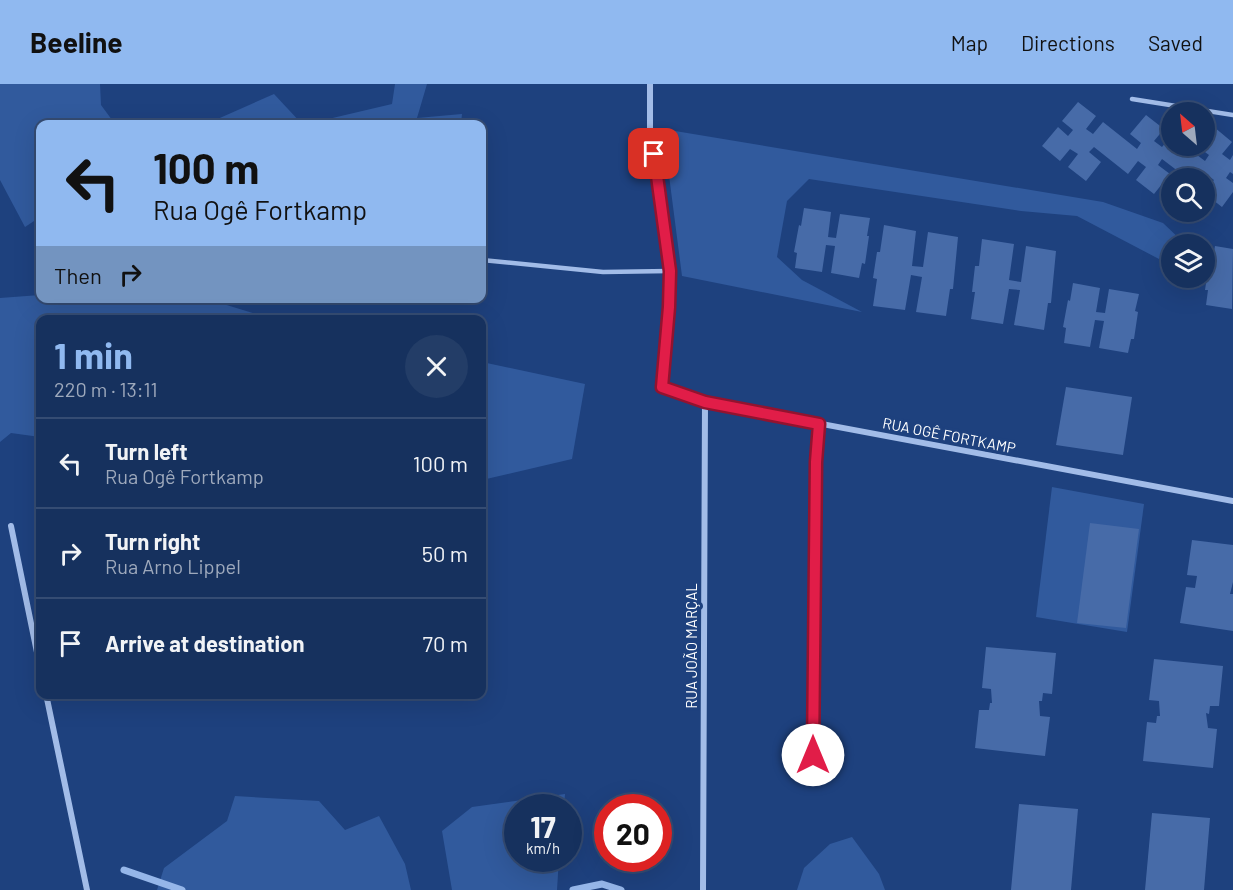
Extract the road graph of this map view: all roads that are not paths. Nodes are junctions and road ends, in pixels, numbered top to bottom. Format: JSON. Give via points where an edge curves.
{"nodes":[{"id":1,"x":650,"y":84,"type":"edge"},
{"id":2,"x":1132,"y":99,"type":"dead end"},
{"id":3,"x":1233,"y":115,"type":"edge"},
{"id":4,"x":486,"y":260,"type":"edge"},
{"id":5,"x":670,"y":271,"type":"junction"},
{"id":6,"x":705,"y":402,"type":"junction"},
{"id":7,"x":819,"y":424,"type":"junction"},
{"id":8,"x":1233,"y":501,"type":"edge"},
{"id":9,"x":11,"y":526,"type":"dead end"},
{"id":10,"x":36,"y":648,"type":"edge"},
{"id":11,"x":47,"y":699,"type":"edge"},
{"id":12,"x":813,"y":755,"type":"dead end"},
{"id":13,"x":87,"y":890,"type":"edge"},
{"id":14,"x":703,"y":890,"type":"edge"}],
"edges":[{"from":1,"to":5,"type":"street","via":[[650,131]]},
{"from":2,"to":3,"type":"lane"},
{"from":4,"to":5,"type":"lane","via":[[603,272]]},
{"from":5,"to":6,"type":"street","name":"RUA OGÊ FORTKAMP","via":[[662,387]]},
{"from":6,"to":7,"type":"street","name":"RUA OGÊ FORTKAMP"},
{"from":6,"to":14,"type":"street","name":"RUA JOÃO MARÇAL"},
{"from":7,"to":8,"type":"street","name":"RUA OGÊ FORTKAMP"},
{"from":7,"to":12,"type":"lane"},
{"from":9,"to":10,"type":"street"},
{"from":11,"to":13,"type":"street"}]}
